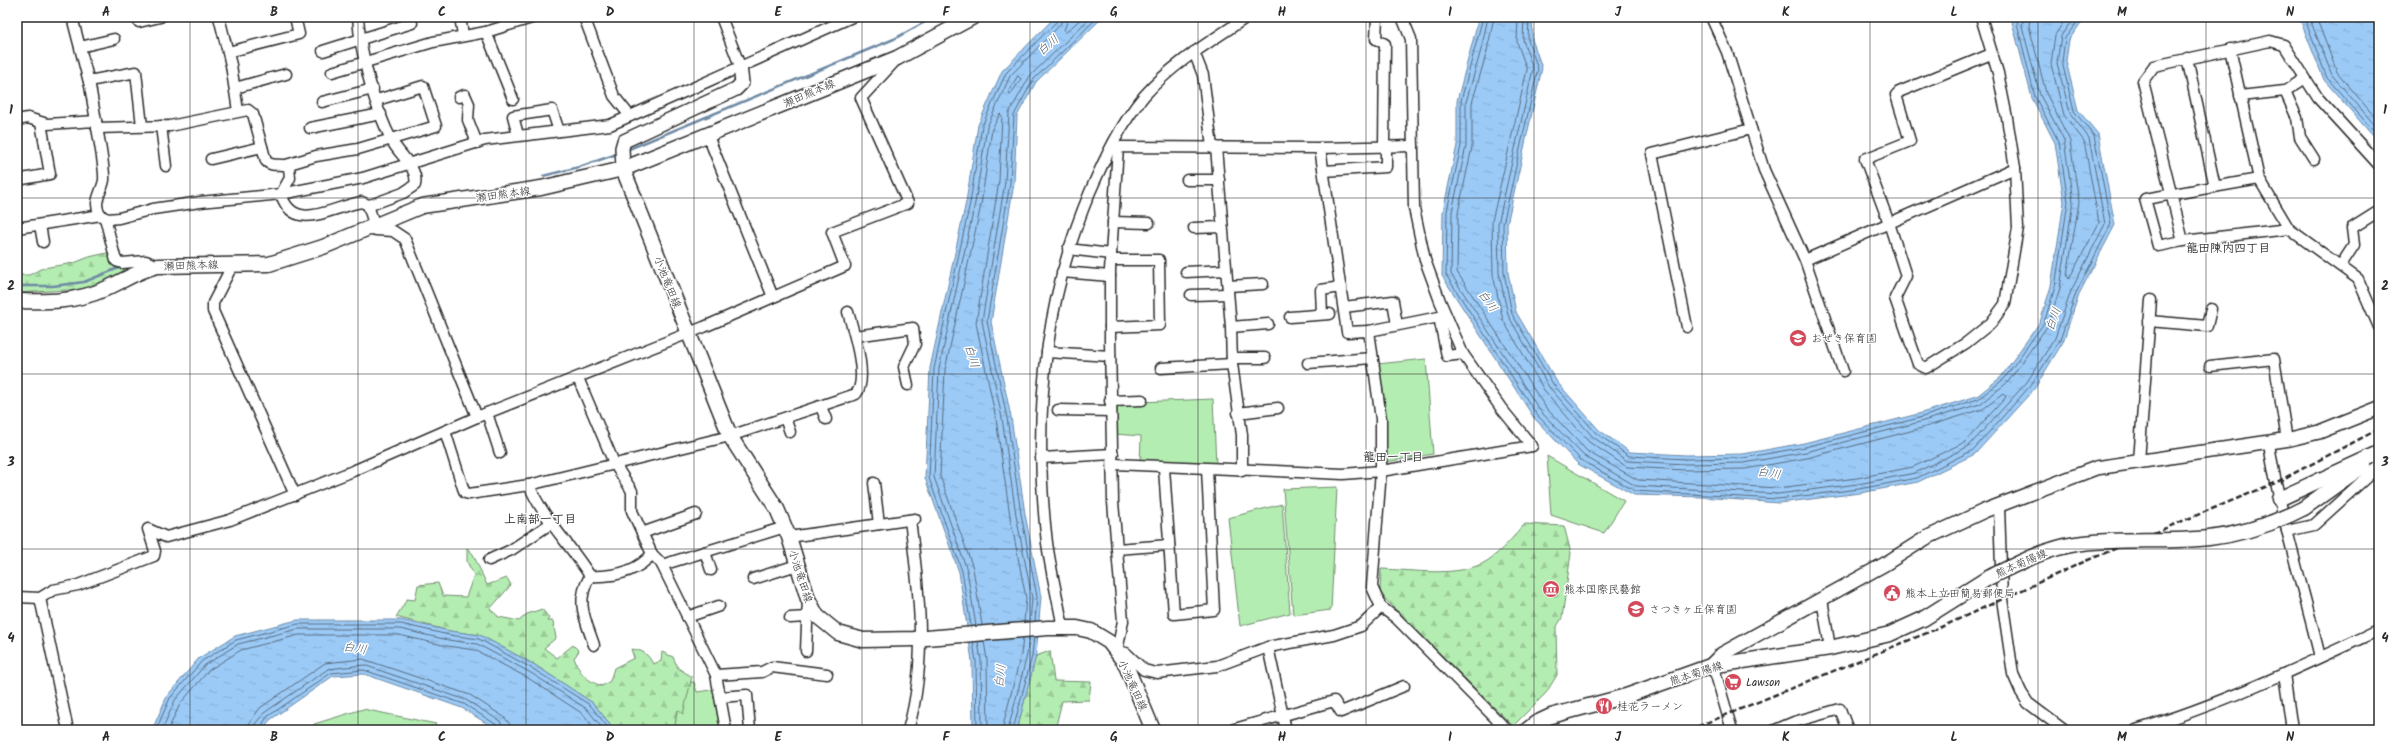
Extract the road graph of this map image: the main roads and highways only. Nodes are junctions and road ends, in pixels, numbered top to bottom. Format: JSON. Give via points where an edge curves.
{"nodes":[{"id":1,"x":973,"y":17,"type":"edge"},
{"id":2,"x":623,"y":169,"type":"junction"},
{"id":3,"x":17,"y":301,"type":"edge"},
{"id":4,"x":2379,"y":454,"type":"edge"},
{"id":5,"x":2280,"y":499,"type":"road end"},
{"id":6,"x":1150,"y":728,"type":"edge"},
{"id":7,"x":1527,"y":730,"type":"edge"}],
"edges":[{"from":1,"to":2,"type":"main road","name":"瀬田熊本線","via":[[897,58]]},
{"from":2,"to":3,"type":"main road","name":"瀬田熊本線","via":[[541,188],[422,206],[323,247],[269,264],[158,266],[144,269],[88,296],[68,301]]},
{"from":2,"to":6,"type":"main road","name":"小池竜田線","via":[[730,436],[770,495],[787,532],[813,611],[827,626],[852,638],[874,641],[1048,628],[1091,631],[1104,638],[1117,652],[1134,683]]},
{"from":4,"to":5,"type":"main road"},
{"from":4,"to":7,"type":"main road","name":"熊本菊陽線","bridge":true,"via":[[2304,508],[2267,524],[2231,535],[2208,538],[2096,541],[2054,549],[2029,557],[1988,578],[1917,622],[1890,634],[1830,648],[1710,666],[1626,696],[1551,716]]}]}
